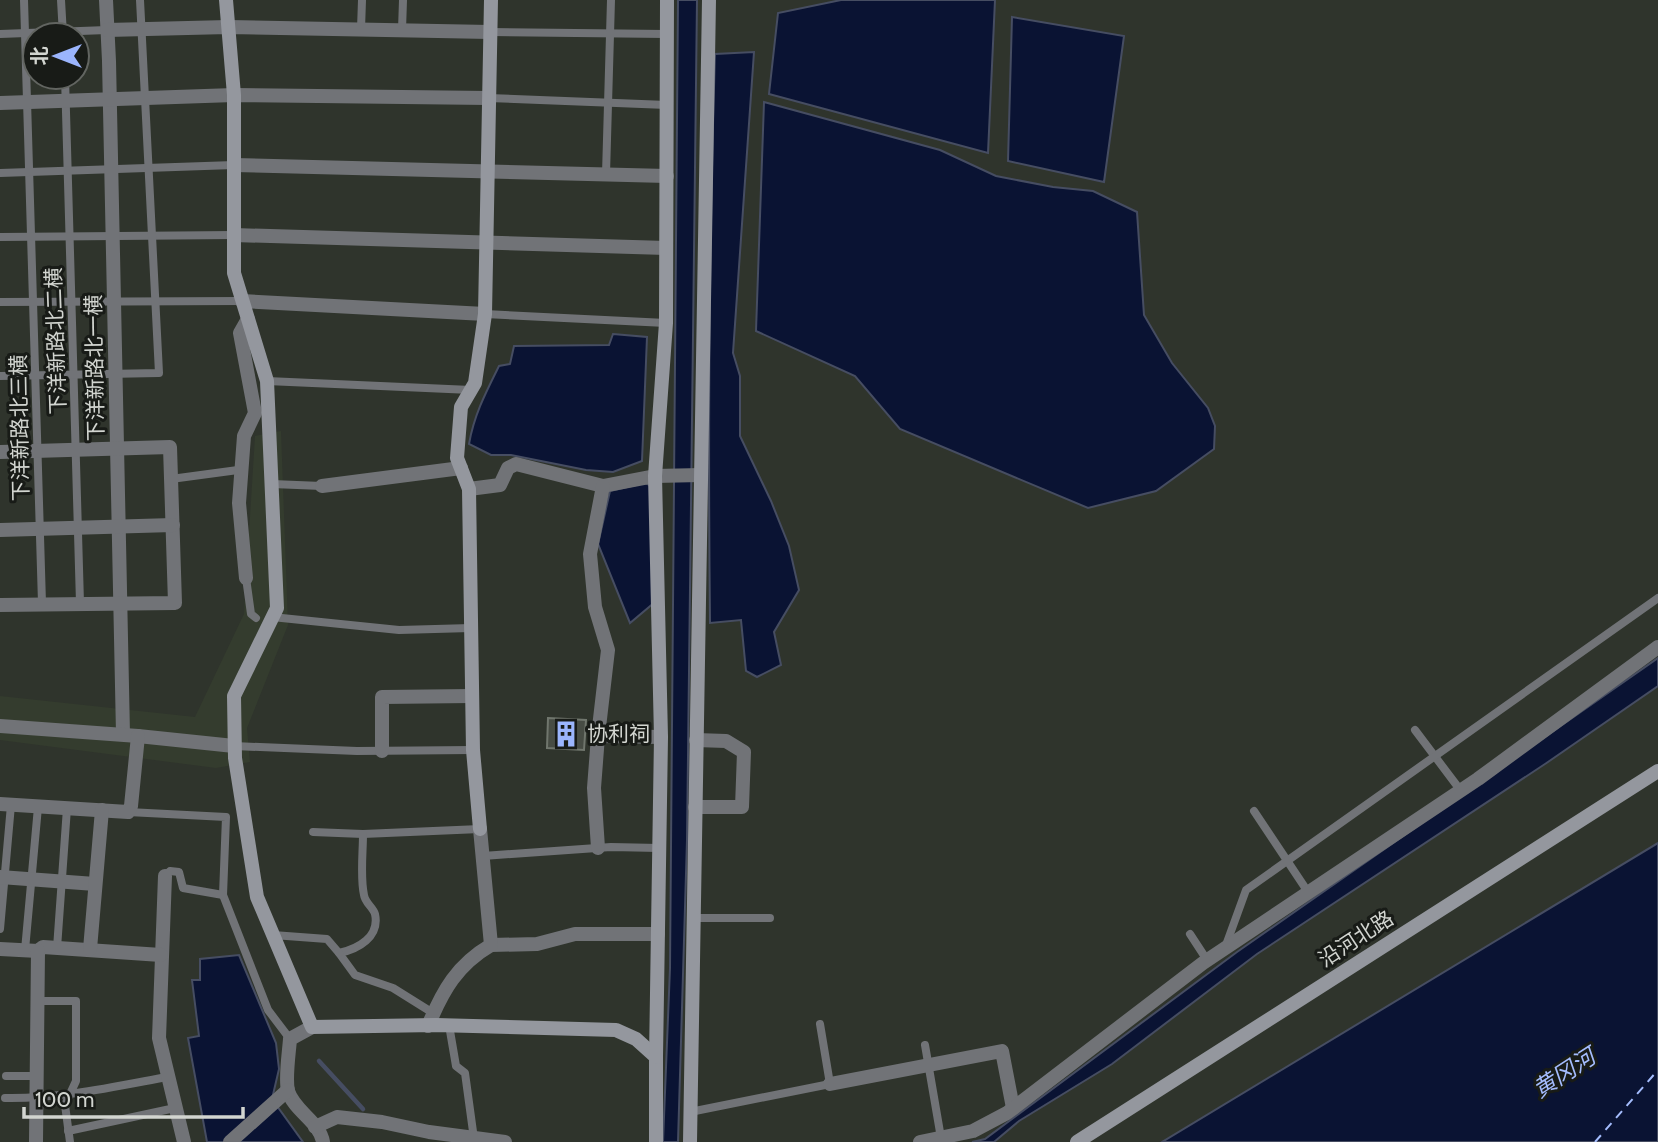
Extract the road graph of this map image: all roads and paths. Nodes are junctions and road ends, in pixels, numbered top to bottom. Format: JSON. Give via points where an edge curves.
{"nodes":[{"id":1,"x":24,"y":0,"type":"edge"},
{"id":2,"x":61,"y":0,"type":"edge"},
{"id":3,"x":106,"y":0,"type":"edge"},
{"id":4,"x":140,"y":0,"type":"edge"},
{"id":5,"x":226,"y":0,"type":"edge"},
{"id":6,"x":362,"y":0,"type":"edge"},
{"id":7,"x":403,"y":0,"type":"edge"},
{"id":8,"x":491,"y":0,"type":"edge"},
{"id":9,"x":611,"y":0,"type":"edge"},
{"id":10,"x":667,"y":0,"type":"edge"},
{"id":11,"x":709,"y":0,"type":"edge"},
{"id":12,"x":25,"y":21,"type":"edge"},
{"id":13,"x":62,"y":21,"type":"edge"},
{"id":14,"x":228,"y":27,"type":"junction"},
{"id":15,"x":142,"y":29,"type":"junction"},
{"id":16,"x":362,"y":29,"type":"junction"},
{"id":17,"x":107,"y":30,"type":"junction"},
{"id":18,"x":402,"y":30,"type":"junction"},
{"id":19,"x":91,"y":31,"type":"edge"},
{"id":20,"x":490,"y":32,"type":"junction"},
{"id":21,"x":21,"y":33,"type":"edge"},
{"id":22,"x":610,"y":33,"type":"junction"},
{"id":23,"x":0,"y":34,"type":"edge"},
{"id":24,"x":666,"y":34,"type":"junction"},
{"id":25,"x":27,"y":91,"type":"edge"},
{"id":26,"x":66,"y":91,"type":"edge"},
{"id":27,"x":234,"y":95,"type":"junction"},
{"id":28,"x":145,"y":98,"type":"junction"},
{"id":29,"x":110,"y":99,"type":"junction"},
{"id":30,"x":488,"y":99,"type":"junction"},
{"id":31,"x":66,"y":100,"type":"junction"},
{"id":32,"x":27,"y":102,"type":"junction"},
{"id":33,"x":0,"y":103,"type":"edge"},
{"id":34,"x":608,"y":103,"type":"junction"},
{"id":35,"x":667,"y":105,"type":"junction"},
{"id":36,"x":234,"y":165,"type":"junction"},
{"id":37,"x":149,"y":169,"type":"junction"},
{"id":38,"x":111,"y":170,"type":"junction"},
{"id":39,"x":486,"y":170,"type":"junction"},
{"id":40,"x":68,"y":171,"type":"junction"},
{"id":41,"x":31,"y":172,"type":"junction"},
{"id":42,"x":0,"y":173,"type":"edge"},
{"id":43,"x":606,"y":174,"type":"junction"},
{"id":44,"x":667,"y":176,"type":"junction"},
{"id":45,"x":234,"y":235,"type":"junction"},
{"id":46,"x":113,"y":236,"type":"junction"},
{"id":47,"x":152,"y":236,"type":"junction"},
{"id":48,"x":0,"y":237,"type":"edge"},
{"id":49,"x":33,"y":237,"type":"junction"},
{"id":50,"x":70,"y":237,"type":"junction"},
{"id":51,"x":486,"y":241,"type":"junction"},
{"id":52,"x":666,"y":248,"type":"junction"},
{"id":53,"x":114,"y":301,"type":"junction"},
{"id":54,"x":155,"y":301,"type":"junction"},
{"id":55,"x":243,"y":301,"type":"junction"},
{"id":56,"x":0,"y":302,"type":"edge"},
{"id":57,"x":35,"y":302,"type":"junction"},
{"id":58,"x":71,"y":302,"type":"junction"},
{"id":59,"x":485,"y":314,"type":"junction"},
{"id":60,"x":248,"y":319,"type":"junction"},
{"id":61,"x":666,"y":323,"type":"junction"},
{"id":62,"x":116,"y":373,"type":"junction"},
{"id":63,"x":74,"y":374,"type":"junction"},
{"id":64,"x":37,"y":375,"type":"junction"},
{"id":65,"x":0,"y":376,"type":"edge"},
{"id":66,"x":267,"y":381,"type":"junction"},
{"id":67,"x":471,"y":390,"type":"junction"},
{"id":68,"x":118,"y":449,"type":"junction"},
{"id":69,"x":77,"y":450,"type":"junction"},
{"id":70,"x":39,"y":451,"type":"junction"},
{"id":71,"x":0,"y":452,"type":"edge"},
{"id":72,"x":461,"y":468,"type":"junction"},
{"id":73,"x":238,"y":470,"type":"dead end"},
{"id":74,"x":701,"y":475,"type":"junction"},
{"id":75,"x":655,"y":477,"type":"junction"},
{"id":76,"x":171,"y":479,"type":"junction"},
{"id":77,"x":272,"y":484,"type":"junction"},
{"id":78,"x":322,"y":486,"type":"joint"},
{"id":79,"x":603,"y":486,"type":"junction"},
{"id":80,"x":469,"y":489,"type":"junction"},
{"id":81,"x":173,"y":525,"type":"junction"},
{"id":82,"x":120,"y":527,"type":"junction"},
{"id":83,"x":40,"y":528,"type":"junction"},
{"id":84,"x":79,"y":528,"type":"junction"},
{"id":85,"x":0,"y":530,"type":"edge"},
{"id":86,"x":246,"y":578,"type":"joint"},
{"id":87,"x":1658,"y":598,"type":"edge"},
{"id":88,"x":42,"y":603,"type":"junction"},
{"id":89,"x":80,"y":603,"type":"junction"},
{"id":90,"x":120,"y":603,"type":"junction"},
{"id":91,"x":0,"y":605,"type":"edge"},
{"id":92,"x":272,"y":617,"type":"junction"},
{"id":93,"x":256,"y":618,"type":"dead end"},
{"id":94,"x":471,"y":628,"type":"junction"},
{"id":95,"x":1658,"y":647,"type":"edge"},
{"id":96,"x":472,"y":696,"type":"junction"},
{"id":97,"x":0,"y":726,"type":"edge"},
{"id":98,"x":1415,"y":730,"type":"dead end"},
{"id":99,"x":122,"y":734,"type":"junction"},
{"id":100,"x":138,"y":736,"type":"junction"},
{"id":101,"x":598,"y":736,"type":"junction"},
{"id":102,"x":661,"y":737,"type":"junction"},
{"id":103,"x":696,"y":740,"type":"junction"},
{"id":104,"x":234,"y":746,"type":"junction"},
{"id":105,"x":472,"y":750,"type":"junction"},
{"id":106,"x":383,"y":751,"type":"junction"},
{"id":107,"x":1658,"y":771,"type":"edge"},
{"id":108,"x":1461,"y":791,"type":"junction"},
{"id":109,"x":5,"y":804,"type":"edge"},
{"id":110,"x":37,"y":807,"type":"junction"},
{"id":111,"x":695,"y":807,"type":"junction"},
{"id":112,"x":68,"y":808,"type":"junction"},
{"id":113,"x":102,"y":810,"type":"junction"},
{"id":114,"x":1254,"y":811,"type":"dead end"},
{"id":115,"x":128,"y":812,"type":"junction"},
{"id":116,"x":480,"y":829,"type":"junction"},
{"id":117,"x":313,"y":832,"type":"dead end"},
{"id":118,"x":363,"y":834,"type":"junction"},
{"id":119,"x":598,"y":848,"type":"junction"},
{"id":120,"x":659,"y":848,"type":"junction"},
{"id":121,"x":483,"y":856,"type":"junction"},
{"id":122,"x":165,"y":876,"type":"joint"},
{"id":123,"x":2,"y":877,"type":"edge"},
{"id":124,"x":31,"y":880,"type":"junction"},
{"id":125,"x":61,"y":882,"type":"junction"},
{"id":126,"x":96,"y":884,"type":"junction"},
{"id":127,"x":1308,"y":892,"type":"junction"},
{"id":128,"x":223,"y":895,"type":"junction"},
{"id":129,"x":693,"y":918,"type":"junction"},
{"id":130,"x":770,"y":919,"type":"dead end"},
{"id":131,"x":0,"y":929,"type":"edge"},
{"id":132,"x":658,"y":934,"type":"junction"},
{"id":133,"x":1190,"y":934,"type":"dead end"},
{"id":134,"x":273,"y":935,"type":"junction"},
{"id":135,"x":491,"y":944,"type":"junction"},
{"id":136,"x":57,"y":948,"type":"junction"},
{"id":137,"x":1225,"y":948,"type":"junction"},
{"id":138,"x":0,"y":949,"type":"edge"},
{"id":139,"x":90,"y":949,"type":"junction"},
{"id":140,"x":32,"y":951,"type":"junction"},
{"id":141,"x":339,"y":953,"type":"junction"},
{"id":142,"x":161,"y":954,"type":"junction"},
{"id":143,"x":1207,"y":960,"type":"junction"},
{"id":144,"x":38,"y":1000,"type":"junction"},
{"id":145,"x":430,"y":1019,"type":"junction"},
{"id":146,"x":820,"y":1024,"type":"dead end"},
{"id":147,"x":449,"y":1026,"type":"junction"},
{"id":148,"x":312,"y":1027,"type":"junction"},
{"id":149,"x":290,"y":1039,"type":"junction"},
{"id":150,"x":925,"y":1045,"type":"dead end"},
{"id":151,"x":656,"y":1058,"type":"junction"},
{"id":152,"x":6,"y":1076,"type":"dead end"},
{"id":153,"x":37,"y":1076,"type":"junction"},
{"id":154,"x":167,"y":1077,"type":"junction"},
{"id":155,"x":830,"y":1084,"type":"junction"},
{"id":156,"x":288,"y":1090,"type":"junction"},
{"id":157,"x":69,"y":1095,"type":"junction"},
{"id":158,"x":5,"y":1098,"type":"dead end"},
{"id":159,"x":37,"y":1099,"type":"junction"},
{"id":160,"x":175,"y":1108,"type":"junction"},
{"id":161,"x":1013,"y":1108,"type":"junction"},
{"id":162,"x":690,"y":1112,"type":"junction"},
{"id":163,"x":315,"y":1127,"type":"junction"},
{"id":164,"x":68,"y":1131,"type":"junction"},
{"id":165,"x":941,"y":1138,"type":"junction"},
{"id":166,"x":474,"y":1140,"type":"edge"},
{"id":167,"x":179,"y":1141,"type":"edge"},
{"id":168,"x":36,"y":1142,"type":"edge"},
{"id":169,"x":70,"y":1142,"type":"edge"},
{"id":170,"x":230,"y":1142,"type":"edge"},
{"id":171,"x":323,"y":1142,"type":"edge"},
{"id":172,"x":505,"y":1142,"type":"edge"},
{"id":173,"x":656,"y":1142,"type":"edge"},
{"id":174,"x":690,"y":1142,"type":"edge"},
{"id":175,"x":920,"y":1142,"type":"edge"},
{"id":176,"x":1077,"y":1142,"type":"edge"}],
"edges":[{"from":1,"to":12,"type":"lane","name":"下洋新路北三横"},
{"from":2,"to":13,"type":"lane"},
{"from":3,"to":17,"type":"street","name":"下洋新路北一横"},
{"from":4,"to":15,"type":"lane"},
{"from":5,"to":14,"type":"street"},
{"from":6,"to":16,"type":"lane"},
{"from":7,"to":18,"type":"lane"},
{"from":8,"to":20,"type":"street"},
{"from":9,"to":22,"type":"lane"},
{"from":10,"to":24,"type":"street"},
{"from":11,"to":74,"type":"street"},
{"from":14,"to":15,"type":"street"},
{"from":14,"to":16,"type":"street"},
{"from":14,"to":27,"type":"street"},
{"from":15,"to":17,"type":"street"},
{"from":15,"to":28,"type":"lane"},
{"from":16,"to":18,"type":"street"},
{"from":17,"to":19,"type":"lane"},
{"from":17,"to":29,"type":"street","name":"下洋新路北一横"},
{"from":18,"to":20,"type":"street"},
{"from":20,"to":22,"type":"lane"},
{"from":20,"to":30,"type":"street"},
{"from":21,"to":23,"type":"lane"},
{"from":22,"to":24,"type":"lane"},
{"from":22,"to":34,"type":"lane"},
{"from":24,"to":35,"type":"street"},
{"from":25,"to":32,"type":"lane","name":"下洋新路北三横"},
{"from":26,"to":31,"type":"lane","name":"下洋新路北二横"},
{"from":27,"to":28,"type":"street"},
{"from":27,"to":30,"type":"street"},
{"from":27,"to":36,"type":"street"},
{"from":28,"to":29,"type":"street"},
{"from":28,"to":37,"type":"lane"},
{"from":29,"to":31,"type":"street"},
{"from":29,"to":38,"type":"street","name":"下洋新路北一横"},
{"from":30,"to":34,"type":"lane"},
{"from":30,"to":39,"type":"street"},
{"from":31,"to":32,"type":"street"},
{"from":31,"to":40,"type":"lane","name":"下洋新路北二横"},
{"from":32,"to":33,"type":"street"},
{"from":32,"to":41,"type":"lane","name":"下洋新路北三横"},
{"from":34,"to":35,"type":"lane"},
{"from":34,"to":43,"type":"lane"},
{"from":35,"to":44,"type":"street"},
{"from":36,"to":37,"type":"lane"},
{"from":36,"to":39,"type":"street"},
{"from":36,"to":45,"type":"street"},
{"from":37,"to":38,"type":"lane"},
{"from":37,"to":47,"type":"lane"},
{"from":38,"to":40,"type":"lane"},
{"from":38,"to":46,"type":"street","name":"下洋新路北一横"},
{"from":39,"to":43,"type":"street"},
{"from":39,"to":51,"type":"street"},
{"from":40,"to":41,"type":"lane"},
{"from":40,"to":50,"type":"lane","name":"下洋新路北二横"},
{"from":41,"to":42,"type":"lane"},
{"from":41,"to":49,"type":"lane","name":"下洋新路北三横"},
{"from":43,"to":44,"type":"street"},
{"from":44,"to":52,"type":"street"},
{"from":45,"to":47,"type":"lane"},
{"from":45,"to":51,"type":"street"},
{"from":45,"to":55,"type":"street","via":[[234,273]]},
{"from":46,"to":47,"type":"lane"},
{"from":46,"to":50,"type":"lane"},
{"from":46,"to":53,"type":"street","name":"下洋新路北一横"},
{"from":47,"to":54,"type":"lane"},
{"from":48,"to":49,"type":"lane"},
{"from":49,"to":50,"type":"lane"},
{"from":49,"to":57,"type":"lane","name":"下洋新路北三横"},
{"from":50,"to":58,"type":"lane","name":"下洋新路北二横"},
{"from":51,"to":52,"type":"street"},
{"from":51,"to":59,"type":"street"},
{"from":52,"to":61,"type":"street"},
{"from":53,"to":54,"type":"lane"},
{"from":53,"to":58,"type":"lane"},
{"from":53,"to":62,"type":"street","name":"下洋新路北一横"},
{"from":54,"to":55,"type":"lane"},
{"from":54,"to":62,"type":"lane","via":[[159,373]]},
{"from":55,"to":59,"type":"street"},
{"from":55,"to":60,"type":"street"},
{"from":56,"to":57,"type":"lane"},
{"from":57,"to":58,"type":"lane"},
{"from":57,"to":64,"type":"lane","name":"下洋新路北三横"},
{"from":58,"to":63,"type":"lane","name":"下洋新路北二横"},
{"from":59,"to":61,"type":"lane"},
{"from":59,"to":67,"type":"street"},
{"from":60,"to":66,"type":"street"},
{"from":60,"to":86,"type":"street","via":[[240,333],[255,413],[244,436],[239,503]]},
{"from":61,"to":75,"type":"street"},
{"from":62,"to":63,"type":"lane"},
{"from":62,"to":68,"type":"street","name":"下洋新路北一横"},
{"from":63,"to":64,"type":"lane"},
{"from":63,"to":69,"type":"lane","name":"下洋新路北二横"},
{"from":64,"to":65,"type":"lane"},
{"from":64,"to":70,"type":"lane","name":"下洋新路北三横"},
{"from":66,"to":67,"type":"lane"},
{"from":66,"to":77,"type":"street"},
{"from":67,"to":72,"type":"street","via":[[461,407],[457,458]]},
{"from":68,"to":69,"type":"street"},
{"from":68,"to":76,"type":"street","via":[[170,447]]},
{"from":68,"to":82,"type":"street","name":"下洋新路北一横"},
{"from":69,"to":70,"type":"street"},
{"from":69,"to":84,"type":"lane","name":"下洋新路北二横"},
{"from":70,"to":71,"type":"street"},
{"from":70,"to":83,"type":"lane","name":"下洋新路北三横"},
{"from":72,"to":78,"type":"street"},
{"from":72,"to":80,"type":"street"},
{"from":73,"to":76,"type":"lane"},
{"from":74,"to":75,"type":"street"},
{"from":74,"to":103,"type":"street"},
{"from":75,"to":79,"type":"street"},
{"from":75,"to":102,"type":"street"},
{"from":76,"to":81,"type":"street"},
{"from":77,"to":78,"type":"lane"},
{"from":77,"to":92,"type":"street","via":[[277,608]]},
{"from":79,"to":80,"type":"street","via":[[516,464],[508,468],[500,485]]},
{"from":79,"to":101,"type":"street","via":[[590,554],[595,607],[608,650]]},
{"from":80,"to":94,"type":"street"},
{"from":81,"to":82,"type":"street"},
{"from":81,"to":90,"type":"street","via":[[175,603]]},
{"from":82,"to":84,"type":"street"},
{"from":82,"to":90,"type":"street","name":"下洋新路北一横"},
{"from":83,"to":84,"type":"street"},
{"from":83,"to":85,"type":"street"},
{"from":83,"to":88,"type":"lane","name":"下洋新路北三横"},
{"from":84,"to":89,"type":"lane","name":"下洋新路北二横"},
{"from":86,"to":93,"type":"lane","via":[[251,614]]},
{"from":87,"to":137,"type":"lane","via":[[1246,890]]},
{"from":88,"to":89,"type":"street"},
{"from":88,"to":91,"type":"street"},
{"from":89,"to":90,"type":"street"},
{"from":90,"to":99,"type":"street","name":"下洋新路北一横"},
{"from":92,"to":94,"type":"lane","via":[[399,630]]},
{"from":92,"to":104,"type":"street","via":[[234,696]]},
{"from":94,"to":96,"type":"street"},
{"from":95,"to":108,"type":"street"},
{"from":96,"to":105,"type":"street"},
{"from":96,"to":106,"type":"street","via":[[382,697]]},
{"from":97,"to":99,"type":"street"},
{"from":98,"to":108,"type":"lane"},
{"from":99,"to":100,"type":"street"},
{"from":100,"to":104,"type":"street"},
{"from":100,"to":115,"type":"street"},
{"from":101,"to":102,"type":"street"},
{"from":101,"to":119,"type":"street","via":[[594,788]]},
{"from":102,"to":120,"type":"street"},
{"from":103,"to":111,"type":"street"},
{"from":103,"to":111,"type":"street","via":[[726,741],[744,752],[742,807]]},
{"from":104,"to":106,"type":"lane"},
{"from":104,"to":134,"type":"street","via":[[257,897]]},
{"from":105,"to":106,"type":"lane"},
{"from":105,"to":116,"type":"street"},
{"from":107,"to":176,"type":"street","name":"沿河北路"},
{"from":108,"to":127,"type":"street"},
{"from":109,"to":110,"type":"street"},
{"from":109,"to":123,"type":"lane"},
{"from":110,"to":112,"type":"street"},
{"from":110,"to":124,"type":"lane"},
{"from":111,"to":129,"type":"street"},
{"from":112,"to":113,"type":"street"},
{"from":112,"to":125,"type":"lane"},
{"from":113,"to":115,"type":"street"},
{"from":113,"to":126,"type":"street"},
{"from":114,"to":127,"type":"lane"},
{"from":115,"to":128,"type":"lane","via":[[226,817]]},
{"from":116,"to":118,"type":"lane"},
{"from":116,"to":121,"type":"street"},
{"from":117,"to":118,"type":"lane"},
{"from":118,"to":141,"type":"lane","via":[[364,895],[374,912],[375,928],[368,940]]},
{"from":119,"to":120,"type":"lane"},
{"from":119,"to":121,"type":"lane"},
{"from":120,"to":132,"type":"street"},
{"from":121,"to":135,"type":"street"},
{"from":122,"to":128,"type":"lane","via":[[179,872],[183,888]]},
{"from":122,"to":142,"type":"street"},
{"from":123,"to":124,"type":"street"},
{"from":123,"to":131,"type":"lane"},
{"from":124,"to":125,"type":"street"},
{"from":124,"to":140,"type":"lane"},
{"from":125,"to":126,"type":"street"},
{"from":125,"to":136,"type":"lane"},
{"from":126,"to":139,"type":"street"},
{"from":127,"to":137,"type":"street"},
{"from":128,"to":149,"type":"lane","via":[[268,1010]]},
{"from":129,"to":130,"type":"lane"},
{"from":129,"to":162,"type":"street"},
{"from":132,"to":135,"type":"street","via":[[575,934],[537,944]]},
{"from":132,"to":151,"type":"street"},
{"from":133,"to":143,"type":"lane"},
{"from":134,"to":141,"type":"lane","via":[[327,939]]},
{"from":134,"to":148,"type":"street"},
{"from":135,"to":145,"type":"street","via":[[471,957],[440,995]]},
{"from":136,"to":139,"type":"street"},
{"from":136,"to":140,"type":"street"},
{"from":137,"to":143,"type":"street"},
{"from":138,"to":140,"type":"street"},
{"from":139,"to":142,"type":"street"},
{"from":140,"to":144,"type":"street"},
{"from":141,"to":145,"type":"lane","via":[[355,975],[393,988]]},
{"from":142,"to":154,"type":"street","via":[[159,1038]]},
{"from":143,"to":161,"type":"street"},
{"from":144,"to":153,"type":"street"},
{"from":144,"to":157,"type":"lane","via":[[76,1001],[76,1081]]},
{"from":145,"to":147,"type":"street"},
{"from":145,"to":148,"type":"street"},
{"from":146,"to":155,"type":"lane"},
{"from":147,"to":151,"type":"street","via":[[616,1030],[636,1039]]},
{"from":147,"to":166,"type":"lane","via":[[456,1066],[465,1073]]},
{"from":148,"to":149,"type":"street"},
{"from":149,"to":156,"type":"street"},
{"from":150,"to":165,"type":"lane"},
{"from":151,"to":173,"type":"street"},
{"from":152,"to":153,"type":"lane"},
{"from":153,"to":159,"type":"street"},
{"from":154,"to":157,"type":"lane"},
{"from":154,"to":160,"type":"street"},
{"from":155,"to":161,"type":"street","via":[[1002,1051]]},
{"from":155,"to":162,"type":"lane"},
{"from":156,"to":163,"type":"street","via":[[298,1110]]},
{"from":156,"to":170,"type":"street"},
{"from":157,"to":159,"type":"lane"},
{"from":157,"to":164,"type":"lane","via":[[65,1105]]},
{"from":158,"to":159,"type":"lane"},
{"from":159,"to":168,"type":"street"},
{"from":160,"to":164,"type":"lane"},
{"from":160,"to":167,"type":"street"},
{"from":161,"to":165,"type":"street","via":[[973,1131]]},
{"from":162,"to":174,"type":"street"},
{"from":163,"to":166,"type":"street","via":[[337,1117]]},
{"from":163,"to":171,"type":"street"},
{"from":164,"to":169,"type":"lane"},
{"from":165,"to":175,"type":"street"},
{"from":166,"to":172,"type":"street"}]}
